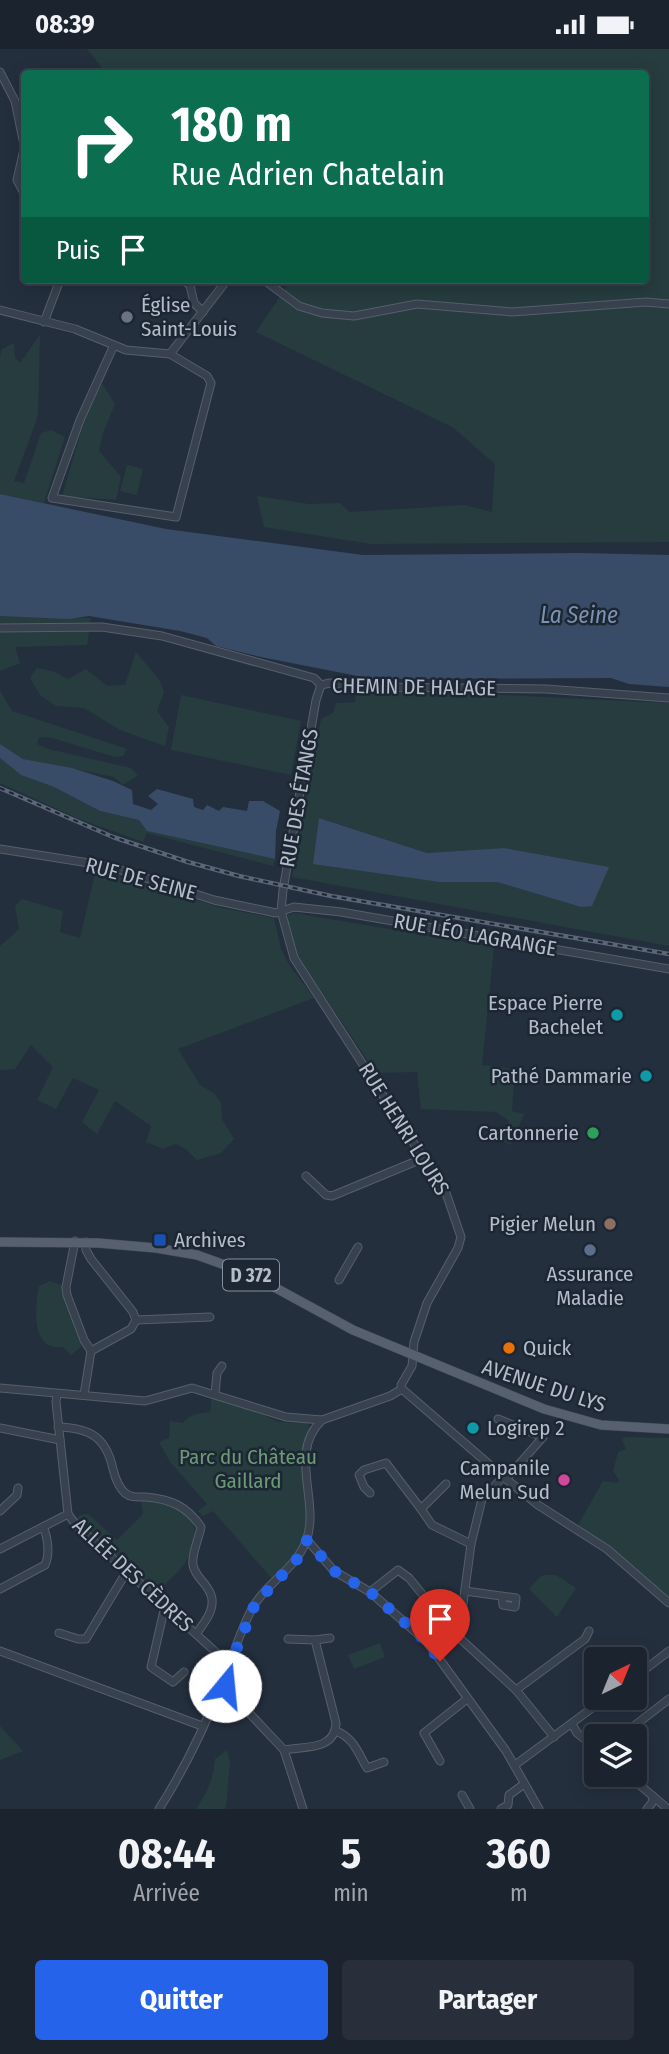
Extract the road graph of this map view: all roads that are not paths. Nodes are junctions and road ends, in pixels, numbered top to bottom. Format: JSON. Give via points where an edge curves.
{"nodes":[{"id":1,"x":0,"y":72,"type":"edge"},
{"id":2,"x":21,"y":132,"type":"edge"},
{"id":3,"x":21,"y":161,"type":"edge"},
{"id":4,"x":21,"y":187,"type":"edge"},
{"id":5,"x":58,"y":284,"type":"edge"},
{"id":6,"x":189,"y":284,"type":"edge"},
{"id":7,"x":224,"y":284,"type":"edge"},
{"id":8,"x":269,"y":284,"type":"edge"},
{"id":9,"x":669,"y":304,"type":"edge"},
{"id":10,"x":0,"y":310,"type":"edge"},
{"id":11,"x":204,"y":312,"type":"junction"},
{"id":12,"x":44,"y":322,"type":"junction"},
{"id":13,"x":114,"y":345,"type":"junction"},
{"id":14,"x":170,"y":354,"type":"junction"},
{"id":15,"x":0,"y":628,"type":"edge"},
{"id":16,"x":321,"y":685,"type":"junction"},
{"id":17,"x":669,"y":698,"type":"edge"},
{"id":18,"x":0,"y":849,"type":"edge"},
{"id":19,"x":281,"y":911,"type":"junction"},
{"id":20,"x":669,"y":969,"type":"edge"},
{"id":21,"x":424,"y":1158,"type":"junction"},
{"id":22,"x":306,"y":1176,"type":"dead end"},
{"id":23,"x":75,"y":1241,"type":"junction"},
{"id":24,"x":0,"y":1242,"type":"edge"},
{"id":25,"x":86,"y":1242,"type":"junction"},
{"id":26,"x":358,"y":1247,"type":"dead end"},
{"id":27,"x":339,"y":1280,"type":"dead end"},
{"id":28,"x":209,"y":1317,"type":"dead end"},
{"id":29,"x":136,"y":1320,"type":"junction"},
{"id":30,"x":91,"y":1351,"type":"junction"},
{"id":31,"x":413,"y":1356,"type":"junction"},
{"id":32,"x":222,"y":1366,"type":"dead end"},
{"id":33,"x":0,"y":1388,"type":"edge"},
{"id":34,"x":402,"y":1389,"type":"junction"},
{"id":35,"x":58,"y":1394,"type":"junction"},
{"id":36,"x":215,"y":1394,"type":"junction"},
{"id":37,"x":83,"y":1395,"type":"junction"},
{"id":38,"x":498,"y":1419,"type":"dead end"},
{"id":39,"x":313,"y":1423,"type":"junction"},
{"id":40,"x":58,"y":1427,"type":"junction"},
{"id":41,"x":0,"y":1428,"type":"edge"},
{"id":42,"x":669,"y":1429,"type":"edge"},
{"id":43,"x":60,"y":1440,"type":"junction"},
{"id":44,"x":504,"y":1478,"type":"junction"},
{"id":45,"x":446,"y":1484,"type":"dead end"},
{"id":46,"x":18,"y":1488,"type":"dead end"},
{"id":47,"x":370,"y":1493,"type":"dead end"},
{"id":48,"x":421,"y":1509,"type":"junction"},
{"id":49,"x":0,"y":1511,"type":"edge"},
{"id":50,"x":68,"y":1514,"type":"junction"},
{"id":51,"x":43,"y":1527,"type":"junction"},
{"id":52,"x":307,"y":1540,"type":"junction"},
{"id":53,"x":471,"y":1544,"type":"junction"},
{"id":54,"x":0,"y":1549,"type":"edge"},
{"id":55,"x":127,"y":1571,"type":"junction"},
{"id":56,"x":0,"y":1589,"type":"edge"},
{"id":57,"x":465,"y":1591,"type":"junction"},
{"id":58,"x":370,"y":1592,"type":"junction"},
{"id":59,"x":502,"y":1596,"type":"dead end"},
{"id":60,"x":669,"y":1603,"type":"edge"},
{"id":61,"x":165,"y":1606,"type":"junction"},
{"id":62,"x":589,"y":1631,"type":"dead end"},
{"id":63,"x":453,"y":1632,"type":"junction"},
{"id":64,"x":59,"y":1633,"type":"dead end"},
{"id":65,"x":195,"y":1634,"type":"junction"},
{"id":66,"x":330,"y":1638,"type":"dead end"},
{"id":67,"x":288,"y":1639,"type":"dead end"},
{"id":68,"x":315,"y":1640,"type":"junction"},
{"id":69,"x":0,"y":1651,"type":"edge"},
{"id":70,"x":669,"y":1651,"type":"edge"},
{"id":71,"x":231,"y":1662,"type":"junction"},
{"id":72,"x":648,"y":1667,"type":"edge"},
{"id":73,"x":184,"y":1672,"type":"dead end"},
{"id":74,"x":222,"y":1684,"type":"junction"},
{"id":75,"x":516,"y":1690,"type":"junction"},
{"id":76,"x":467,"y":1699,"type":"junction"},
{"id":77,"x":669,"y":1699,"type":"edge"},
{"id":78,"x":590,"y":1710,"type":"edge"},
{"id":79,"x":572,"y":1724,"type":"junction"},
{"id":80,"x":637,"y":1724,"type":"edge"},
{"id":81,"x":202,"y":1726,"type":"junction"},
{"id":82,"x":340,"y":1733,"type":"junction"},
{"id":83,"x":554,"y":1737,"type":"junction"},
{"id":84,"x":584,"y":1738,"type":"edge"},
{"id":85,"x":284,"y":1750,"type":"junction"},
{"id":86,"x":440,"y":1761,"type":"dead end"},
{"id":87,"x":384,"y":1762,"type":"dead end"},
{"id":88,"x":515,"y":1765,"type":"junction"},
{"id":89,"x":524,"y":1784,"type":"junction"},
{"id":90,"x":642,"y":1787,"type":"edge"},
{"id":91,"x":462,"y":1795,"type":"dead end"},
{"id":92,"x":653,"y":1796,"type":"junction"},
{"id":93,"x":159,"y":1809,"type":"edge"},
{"id":94,"x":303,"y":1809,"type":"edge"},
{"id":95,"x":470,"y":1809,"type":"edge"},
{"id":96,"x":501,"y":1809,"type":"edge"},
{"id":97,"x":539,"y":1809,"type":"edge"},
{"id":98,"x":647,"y":1809,"type":"edge"},
{"id":99,"x":668,"y":1809,"type":"edge"}],
"edges":[{"from":1,"to":2,"type":"street","via":[[15,101]]},
{"from":3,"to":4,"type":"street","via":[[17,180]]},
{"from":5,"to":12,"type":"street"},
{"from":6,"to":11,"type":"street","via":[[194,303]]},
{"from":7,"to":11,"type":"street"},
{"from":8,"to":9,"type":"street","via":[[299,306],[354,316],[417,304],[512,313]]},
{"from":10,"to":12,"type":"street"},
{"from":11,"to":14,"type":"street"},
{"from":12,"to":13,"type":"street"},
{"from":13,"to":14,"type":"street"},
{"from":13,"to":14,"type":"street","via":[[52,498],[176,517],[211,383]]},
{"from":15,"to":16,"type":"street","name":"CHEMIN DE HALAGE","via":[[102,627],[162,636],[314,678]]},
{"from":16,"to":17,"type":"street","name":"CHEMIN DE HALAGE","via":[[546,689]]},
{"from":16,"to":19,"type":"street","name":"RUE DES ÉTANGS"},
{"from":18,"to":19,"type":"street","name":"RUE DE SEINE","via":[[108,866],[214,900]]},
{"from":19,"to":20,"type":"street","name":"RUE LÉO LAGRANGE","via":[[294,907],[341,912]]},
{"from":19,"to":21,"type":"street","name":"RUE HENRI LOURS","via":[[294,957]]},
{"from":21,"to":22,"type":"street","via":[[332,1196]]},
{"from":21,"to":31,"type":"street","name":"RUE HENRI LOURS","via":[[446,1193],[461,1237],[427,1303]]},
{"from":23,"to":24,"type":"main road","number":"D 372"},
{"from":23,"to":25,"type":"main road","number":"D 372"},
{"from":23,"to":30,"type":"street","via":[[67,1295]]},
{"from":25,"to":29,"type":"street","via":[[91,1259]]},
{"from":25,"to":31,"type":"main road","number":"D 372","via":[[169,1249],[216,1261]]},
{"from":26,"to":27,"type":"street"},
{"from":28,"to":29,"type":"street"},
{"from":29,"to":30,"type":"street","via":[[131,1329]]},
{"from":30,"to":37,"type":"street"},
{"from":31,"to":34,"type":"street"},
{"from":31,"to":42,"type":"main road","name":"AVENUE DU LYS","number":"D 372","via":[[573,1418],[616,1427]]},
{"from":32,"to":36,"type":"street"},
{"from":33,"to":35,"type":"street"},
{"from":34,"to":39,"type":"street"},
{"from":34,"to":44,"type":"street"},
{"from":35,"to":37,"type":"street"},
{"from":35,"to":40,"type":"street"},
{"from":36,"to":37,"type":"street","via":[[192,1388],[145,1401]]},
{"from":36,"to":39,"type":"street"},
{"from":38,"to":44,"type":"street","via":[[543,1437]]},
{"from":39,"to":52,"type":"street","via":[[305,1464]]},
{"from":40,"to":43,"type":"street"},
{"from":40,"to":65,"type":"street","via":[[81,1429],[102,1441],[116,1479],[129,1496],[181,1506],[201,1527],[192,1563],[209,1589],[212,1603],[210,1614]]},
{"from":41,"to":43,"type":"street"},
{"from":43,"to":50,"type":"street"},
{"from":44,"to":53,"type":"street","via":[[482,1499]]},
{"from":44,"to":60,"type":"street","via":[[607,1549]]},
{"from":45,"to":48,"type":"street"},
{"from":46,"to":49,"type":"street","via":[[17,1495]]},
{"from":47,"to":48,"type":"street","via":[[359,1475],[386,1463]]},
{"from":48,"to":53,"type":"street","via":[[432,1525]]},
{"from":50,"to":51,"type":"street"},
{"from":50,"to":55,"type":"street","name":"ALLÉE DES CÈDRES"},
{"from":51,"to":54,"type":"street"},
{"from":51,"to":56,"type":"street","via":[[45,1565]]},
{"from":52,"to":58,"type":"street","via":[[334,1571]]},
{"from":52,"to":71,"type":"street","via":[[298,1558],[255,1604]]},
{"from":53,"to":57,"type":"street"},
{"from":55,"to":61,"type":"street","name":"ALLÉE DES CÈDRES"},
{"from":55,"to":64,"type":"street","via":[[86,1639]]},
{"from":57,"to":59,"type":"street"},
{"from":57,"to":63,"type":"street","via":[[461,1619]]},
{"from":58,"to":63,"type":"street","via":[[398,1570]]},
{"from":58,"to":76,"type":"street","via":[[427,1642]]},
{"from":61,"to":65,"type":"street","name":"ALLÉE DES CÈDRES"},
{"from":61,"to":73,"type":"street","via":[[151,1667],[173,1682]]},
{"from":62,"to":75,"type":"street","via":[[585,1639]]},
{"from":63,"to":75,"type":"street"},
{"from":65,"to":71,"type":"street","name":"ALLÉE DES CÈDRES"},
{"from":66,"to":68,"type":"street"},
{"from":67,"to":68,"type":"street"},
{"from":68,"to":82,"type":"street"},
{"from":69,"to":81,"type":"street"},
{"from":70,"to":72,"type":"street"},
{"from":71,"to":74,"type":"street"},
{"from":74,"to":81,"type":"street"},
{"from":74,"to":85,"type":"street"},
{"from":75,"to":83,"type":"street"},
{"from":76,"to":86,"type":"street","via":[[424,1733]]},
{"from":76,"to":88,"type":"street"},
{"from":77,"to":80,"type":"street"},
{"from":78,"to":79,"type":"street"},
{"from":79,"to":83,"type":"street"},
{"from":79,"to":84,"type":"street"},
{"from":81,"to":93,"type":"street"},
{"from":82,"to":85,"type":"street","via":[[320,1746]]},
{"from":82,"to":87,"type":"street","via":[[354,1742],[367,1768]]},
{"from":83,"to":88,"type":"street"},
{"from":85,"to":94,"type":"street"},
{"from":88,"to":89,"type":"street"},
{"from":89,"to":96,"type":"street","via":[[509,1795],[508,1805]]},
{"from":89,"to":97,"type":"street"},
{"from":90,"to":92,"type":"street"},
{"from":91,"to":95,"type":"street"},
{"from":92,"to":98,"type":"street"},
{"from":92,"to":99,"type":"street"}]}
